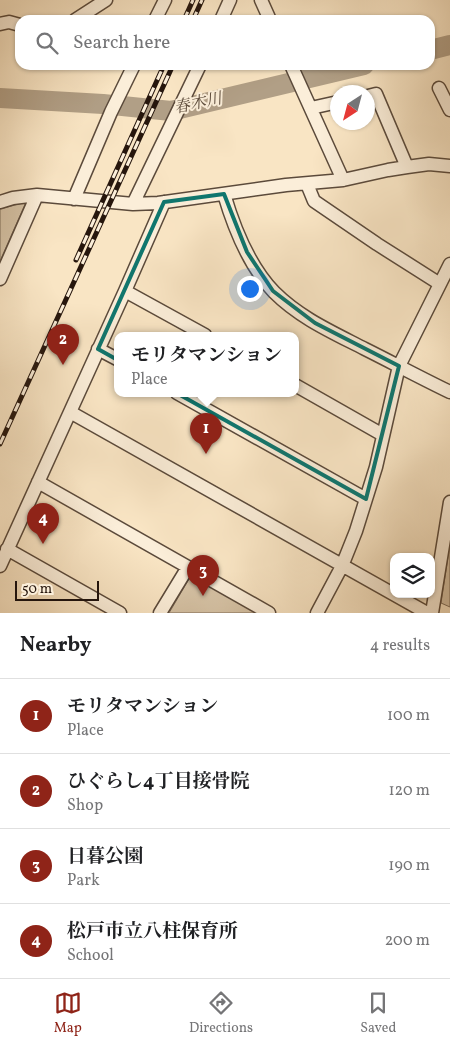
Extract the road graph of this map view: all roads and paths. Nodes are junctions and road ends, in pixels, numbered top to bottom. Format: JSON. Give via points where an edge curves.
{"nodes":[{"id":1,"x":106,"y":0,"type":"edge"},
{"id":2,"x":164,"y":0,"type":"edge"},
{"id":3,"x":230,"y":0,"type":"edge"},
{"id":4,"x":261,"y":0,"type":"edge"},
{"id":5,"x":83,"y":15,"type":"edge"},
{"id":6,"x":157,"y":15,"type":"edge"},
{"id":7,"x":223,"y":15,"type":"edge"},
{"id":8,"x":268,"y":15,"type":"edge"},
{"id":9,"x":0,"y":24,"type":"edge"},
{"id":10,"x":15,"y":24,"type":"edge"},
{"id":11,"x":132,"y":70,"type":"edge"},
{"id":12,"x":198,"y":70,"type":"edge"},
{"id":13,"x":293,"y":70,"type":"edge"},
{"id":14,"x":439,"y":88,"type":"dead end"},
{"id":15,"x":375,"y":94,"type":"edge"},
{"id":16,"x":330,"y":104,"type":"edge"},
{"id":17,"x":311,"y":108,"type":"junction"},
{"id":18,"x":450,"y":110,"type":"edge"},
{"id":19,"x":450,"y":166,"type":"edge"},
{"id":20,"x":407,"y":167,"type":"junction"},
{"id":21,"x":344,"y":180,"type":"junction"},
{"id":22,"x":307,"y":184,"type":"junction"},
{"id":23,"x":224,"y":194,"type":"junction"},
{"id":24,"x":37,"y":196,"type":"junction"},
{"id":25,"x":74,"y":199,"type":"junction"},
{"id":26,"x":0,"y":202,"type":"edge"},
{"id":27,"x":164,"y":202,"type":"junction"},
{"id":28,"x":133,"y":204,"type":"junction"},
{"id":29,"x":450,"y":264,"type":"edge"},
{"id":30,"x":0,"y":279,"type":"edge"},
{"id":31,"x":440,"y":284,"type":"junction"},
{"id":32,"x":125,"y":291,"type":"junction"},
{"id":33,"x":200,"y":332,"type":"edge"},
{"id":34,"x":98,"y":348,"type":"junction"},
{"id":35,"x":114,"y":357,"type":"edge"},
{"id":36,"x":399,"y":366,"type":"junction"},
{"id":37,"x":299,"y":388,"type":"edge"},
{"id":38,"x":450,"y":392,"type":"edge"},
{"id":39,"x":184,"y":397,"type":"edge"},
{"id":40,"x":70,"y":412,"type":"junction"},
{"id":41,"x":383,"y":435,"type":"junction"},
{"id":42,"x":38,"y":482,"type":"junction"},
{"id":43,"x":366,"y":499,"type":"junction"},
{"id":44,"x":450,"y":502,"type":"edge"},
{"id":45,"x":7,"y":550,"type":"junction"},
{"id":46,"x":0,"y":566,"type":"edge"},
{"id":47,"x":342,"y":566,"type":"junction"},
{"id":48,"x":188,"y":567,"type":"junction"},
{"id":49,"x":120,"y":613,"type":"edge"},
{"id":50,"x":160,"y":613,"type":"edge"},
{"id":51,"x":269,"y":613,"type":"edge"},
{"id":52,"x":317,"y":613,"type":"edge"},
{"id":53,"x":427,"y":613,"type":"edge"},
{"id":54,"x":432,"y":613,"type":"edge"}],
"edges":[{"from":1,"to":5,"type":"street"},
{"from":2,"to":6,"type":"street"},
{"from":3,"to":7,"type":"street"},
{"from":4,"to":8,"type":"street"},
{"from":9,"to":10,"type":"street"},
{"from":11,"to":25,"type":"street"},
{"from":12,"to":28,"type":"street"},
{"from":13,"to":17,"type":"street"},
{"from":14,"to":18,"type":"street"},
{"from":15,"to":20,"type":"street"},
{"from":16,"to":17,"type":"street"},
{"from":17,"to":21,"type":"street"},
{"from":19,"to":20,"type":"street"},
{"from":20,"to":21,"type":"street"},
{"from":21,"to":22,"type":"street"},
{"from":22,"to":23,"type":"street"},
{"from":22,"to":31,"type":"street","via":[[314,201]]},
{"from":23,"to":27,"type":"street"},
{"from":23,"to":36,"type":"street","via":[[247,252],[273,291],[315,323]]},
{"from":24,"to":25,"type":"street"},
{"from":24,"to":26,"type":"street"},
{"from":24,"to":30,"type":"street"},
{"from":25,"to":28,"type":"street"},
{"from":27,"to":28,"type":"street"},
{"from":27,"to":32,"type":"street"},
{"from":29,"to":31,"type":"street"},
{"from":31,"to":36,"type":"street"},
{"from":32,"to":33,"type":"street"},
{"from":32,"to":34,"type":"street"},
{"from":34,"to":35,"type":"street"},
{"from":34,"to":40,"type":"street"},
{"from":36,"to":38,"type":"street"},
{"from":36,"to":41,"type":"street"},
{"from":37,"to":41,"type":"street"},
{"from":39,"to":43,"type":"street"},
{"from":40,"to":42,"type":"street"},
{"from":40,"to":47,"type":"street"},
{"from":41,"to":43,"type":"street"},
{"from":42,"to":45,"type":"street"},
{"from":42,"to":48,"type":"street"},
{"from":43,"to":47,"type":"street"},
{"from":44,"to":54,"type":"street"},
{"from":45,"to":46,"type":"street"},
{"from":45,"to":49,"type":"street"},
{"from":47,"to":52,"type":"street"},
{"from":47,"to":53,"type":"street"},
{"from":48,"to":50,"type":"street"},
{"from":48,"to":51,"type":"street"}]}
